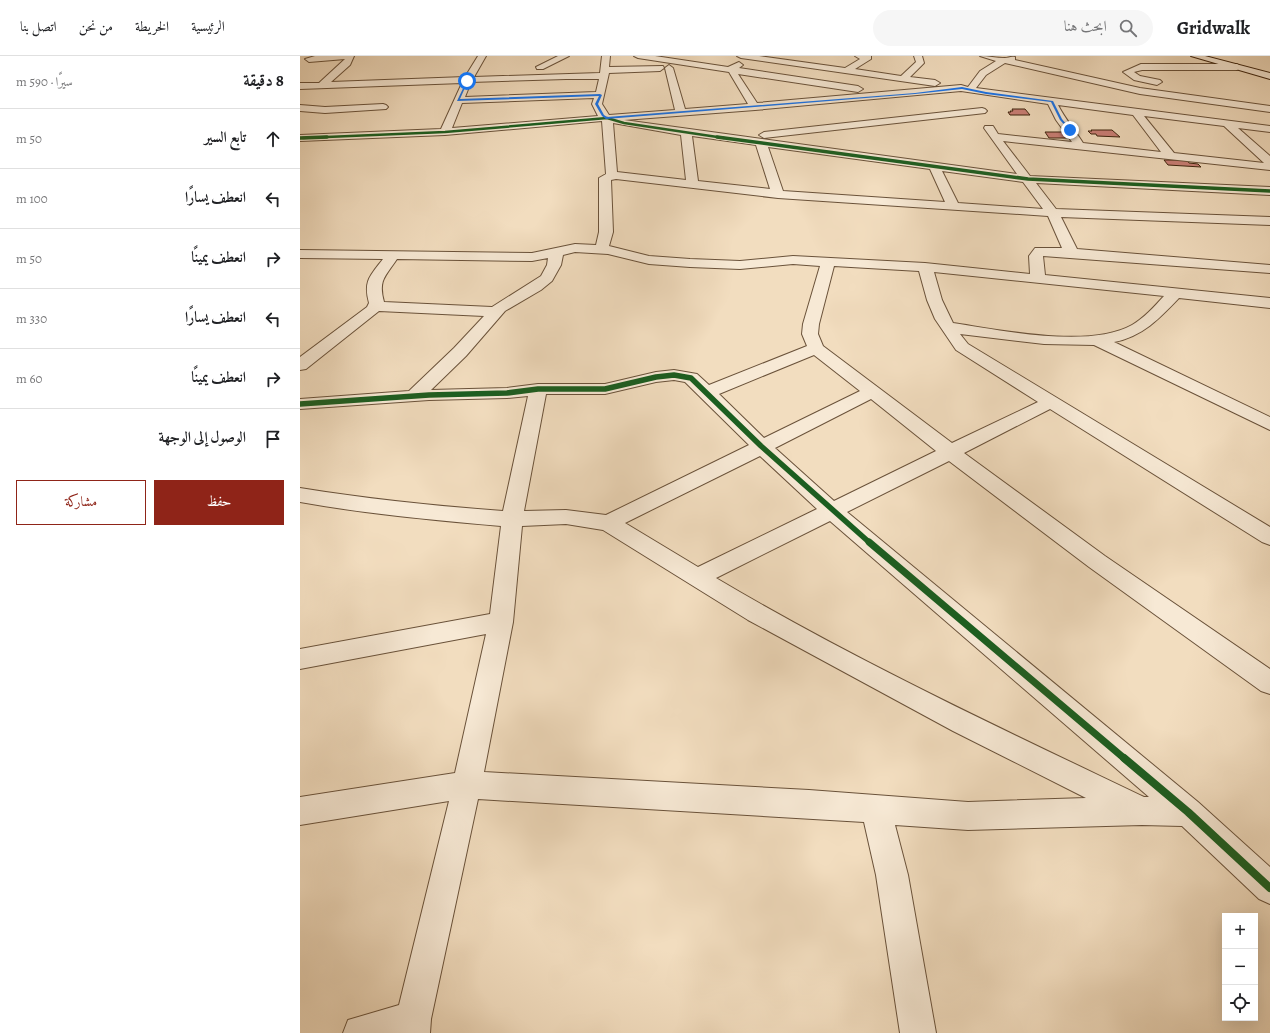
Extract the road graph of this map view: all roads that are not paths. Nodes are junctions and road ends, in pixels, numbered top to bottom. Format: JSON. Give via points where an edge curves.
{"nodes":[{"id":1,"x":347,"y":56,"type":"edge"},
{"id":2,"x":350,"y":56,"type":"edge"},
{"id":3,"x":482,"y":56,"type":"edge"},
{"id":4,"x":537,"y":56,"type":"edge"},
{"id":5,"x":565,"y":56,"type":"edge"},
{"id":6,"x":606,"y":56,"type":"edge"},
{"id":7,"x":638,"y":56,"type":"edge"},
{"id":8,"x":741,"y":56,"type":"edge"},
{"id":9,"x":859,"y":56,"type":"edge"},
{"id":10,"x":918,"y":56,"type":"edge"},
{"id":11,"x":984,"y":56,"type":"edge"},
{"id":12,"x":1026,"y":56,"type":"edge"},
{"id":13,"x":1195,"y":56,"type":"edge"},
{"id":14,"x":312,"y":57,"type":"edge"},
{"id":15,"x":753,"y":57,"type":"edge"},
{"id":16,"x":1003,"y":60,"type":"junction"},
{"id":17,"x":300,"y":64,"type":"edge"},
{"id":18,"x":711,"y":66,"type":"junction"},
{"id":19,"x":540,"y":67,"type":"junction"},
{"id":20,"x":1237,"y":67,"type":"junction"},
{"id":21,"x":669,"y":68,"type":"junction"},
{"id":22,"x":731,"y":69,"type":"junction"},
{"id":23,"x":848,"y":70,"type":"junction"},
{"id":24,"x":322,"y":71,"type":"dead end"},
{"id":25,"x":337,"y":71,"type":"junction"},
{"id":26,"x":605,"y":73,"type":"junction"},
{"id":27,"x":1070,"y":75,"type":"junction"},
{"id":28,"x":541,"y":76,"type":"junction"},
{"id":29,"x":1270,"y":76,"type":"edge"},
{"id":30,"x":903,"y":78,"type":"junction"},
{"id":31,"x":467,"y":81,"type":"junction"},
{"id":32,"x":397,"y":83,"type":"junction"},
{"id":33,"x":1059,"y":83,"type":"dead end"},
{"id":34,"x":1164,"y":83,"type":"dead end"},
{"id":35,"x":300,"y":86,"type":"edge"},
{"id":36,"x":321,"y":86,"type":"junction"},
{"id":37,"x":1174,"y":86,"type":"dead end"},
{"id":38,"x":966,"y":89,"type":"junction"},
{"id":39,"x":1048,"y":91,"type":"dead end"},
{"id":40,"x":986,"y":93,"type":"junction"},
{"id":41,"x":894,"y":94,"type":"junction"},
{"id":42,"x":600,"y":95,"type":"junction"},
{"id":43,"x":1178,"y":97,"type":"junction"},
{"id":44,"x":388,"y":100,"type":"junction"},
{"id":45,"x":458,"y":100,"type":"junction"},
{"id":46,"x":1037,"y":100,"type":"junction"},
{"id":47,"x":1052,"y":102,"type":"junction"},
{"id":48,"x":755,"y":107,"type":"junction"},
{"id":49,"x":300,"y":108,"type":"edge"},
{"id":50,"x":1270,"y":109,"type":"edge"},
{"id":51,"x":982,"y":111,"type":"junction"},
{"id":52,"x":1135,"y":111,"type":"junction"},
{"id":53,"x":681,"y":112,"type":"junction"},
{"id":54,"x":606,"y":118,"type":"junction"},
{"id":55,"x":1226,"y":123,"type":"junction"},
{"id":56,"x":1270,"y":129,"type":"edge"},
{"id":57,"x":445,"y":132,"type":"junction"},
{"id":58,"x":686,"y":132,"type":"junction"},
{"id":59,"x":373,"y":136,"type":"junction"},
{"id":60,"x":994,"y":137,"type":"junction"},
{"id":61,"x":300,"y":138,"type":"edge"},
{"id":62,"x":732,"y":139,"type":"junction"},
{"id":63,"x":761,"y":143,"type":"junction"},
{"id":64,"x":1079,"y":146,"type":"junction"},
{"id":65,"x":1170,"y":156,"type":"junction"},
{"id":66,"x":1270,"y":162,"type":"edge"},
{"id":67,"x":934,"y":166,"type":"junction"},
{"id":68,"x":1270,"y":167,"type":"edge"},
{"id":69,"x":612,"y":175,"type":"junction"},
{"id":70,"x":1028,"y":179,"type":"junction"},
{"id":71,"x":692,"y":183,"type":"junction"},
{"id":72,"x":1270,"y":191,"type":"edge"},
{"id":73,"x":778,"y":194,"type":"junction"},
{"id":74,"x":953,"y":206,"type":"junction"},
{"id":75,"x":1052,"y":213,"type":"junction"},
{"id":76,"x":1270,"y":221,"type":"edge"},
{"id":77,"x":602,"y":249,"type":"junction"},
{"id":78,"x":556,"y":253,"type":"junction"},
{"id":79,"x":1071,"y":253,"type":"junction"},
{"id":80,"x":393,"y":255,"type":"junction"},
{"id":81,"x":304,"y":257,"type":"edge"},
{"id":82,"x":828,"y":263,"type":"junction"},
{"id":83,"x":925,"y":267,"type":"junction"},
{"id":84,"x":1270,"y":269,"type":"edge"},
{"id":85,"x":1038,"y":279,"type":"junction"},
{"id":86,"x":1174,"y":294,"type":"junction"},
{"id":87,"x":1270,"y":303,"type":"edge"},
{"id":88,"x":375,"y":306,"type":"junction"},
{"id":89,"x":495,"y":312,"type":"junction"},
{"id":90,"x":947,"y":327,"type":"junction"},
{"id":91,"x":1097,"y":340,"type":"junction"},
{"id":92,"x":816,"y":348,"type":"junction"},
{"id":93,"x":300,"y":365,"type":"edge"},
{"id":94,"x":538,"y":389,"type":"junction"},
{"id":95,"x":707,"y":392,"type":"junction"},
{"id":96,"x":872,"y":392,"type":"junction"},
{"id":97,"x":414,"y":396,"type":"junction"},
{"id":98,"x":1051,"y":402,"type":"junction"},
{"id":99,"x":300,"y":404,"type":"edge"},
{"id":100,"x":1270,"y":424,"type":"edge"},
{"id":101,"x":761,"y":446,"type":"junction"},
{"id":102,"x":952,"y":452,"type":"junction"},
{"id":103,"x":300,"y":495,"type":"edge"},
{"id":104,"x":832,"y":511,"type":"junction"},
{"id":105,"x":512,"y":519,"type":"junction"},
{"id":106,"x":608,"y":523,"type":"junction"},
{"id":107,"x":1270,"y":536,"type":"edge"},
{"id":108,"x":698,"y":577,"type":"junction"},
{"id":109,"x":502,"y":622,"type":"junction"},
{"id":110,"x":300,"y":659,"type":"edge"},
{"id":111,"x":1270,"y":683,"type":"edge"},
{"id":112,"x":467,"y":785,"type":"junction"},
{"id":113,"x":876,"y":810,"type":"junction"},
{"id":114,"x":300,"y":811,"type":"edge"},
{"id":115,"x":1142,"y":811,"type":"junction"},
{"id":116,"x":1188,"y":812,"type":"junction"},
{"id":117,"x":1270,"y":888,"type":"edge"},
{"id":118,"x":413,"y":1026,"type":"edge"},
{"id":119,"x":361,"y":1033,"type":"edge"},
{"id":120,"x":918,"y":1033,"type":"edge"}],
"edges":[{"from":1,"to":14,"type":"street"},
{"from":2,"to":25,"type":"street","via":[[347,63]]},
{"from":3,"to":31,"type":"street"},
{"from":4,"to":19,"type":"street"},
{"from":5,"to":19,"type":"street"},
{"from":6,"to":26,"type":"street"},
{"from":7,"to":18,"type":"street"},
{"from":8,"to":15,"type":"street"},
{"from":9,"to":23,"type":"street","via":[[868,57]]},
{"from":10,"to":30,"type":"street","via":[[920,63]]},
{"from":11,"to":16,"type":"street"},
{"from":12,"to":16,"type":"street"},
{"from":13,"to":20,"type":"street"},
{"from":14,"to":17,"type":"street"},
{"from":15,"to":22,"type":"street"},
{"from":15,"to":23,"type":"street"},
{"from":16,"to":27,"type":"street"},
{"from":16,"to":38,"type":"street","via":[[990,67]]},
{"from":18,"to":21,"type":"street"},
{"from":18,"to":22,"type":"street"},
{"from":19,"to":28,"type":"street"},
{"from":20,"to":29,"type":"street"},
{"from":20,"to":34,"type":"street","via":[[1141,67],[1127,72],[1144,80]]},
{"from":21,"to":26,"type":"street"},
{"from":21,"to":53,"type":"street"},
{"from":22,"to":41,"type":"street"},
{"from":22,"to":48,"type":"street"},
{"from":23,"to":30,"type":"street"},
{"from":24,"to":25,"type":"street"},
{"from":25,"to":36,"type":"street"},
{"from":26,"to":28,"type":"street"},
{"from":26,"to":42,"type":"street"},
{"from":27,"to":33,"type":"street"},
{"from":27,"to":43,"type":"street","via":[[1132,90]]},
{"from":28,"to":31,"type":"street"},
{"from":30,"to":38,"type":"street"},
{"from":31,"to":32,"type":"street"},
{"from":31,"to":45,"type":"street"},
{"from":32,"to":36,"type":"street"},
{"from":32,"to":44,"type":"street"},
{"from":35,"to":36,"type":"street"},
{"from":37,"to":43,"type":"street","via":[[1184,91]]},
{"from":38,"to":40,"type":"street"},
{"from":38,"to":41,"type":"street"},
{"from":39,"to":46,"type":"street"},
{"from":40,"to":46,"type":"street"},
{"from":40,"to":51,"type":"street"},
{"from":41,"to":48,"type":"street"},
{"from":42,"to":45,"type":"street"},
{"from":42,"to":54,"type":"street","via":[[597,104]]},
{"from":43,"to":50,"type":"street"},
{"from":44,"to":49,"type":"street","via":[[325,110]]},
{"from":44,"to":59,"type":"street","via":[[374,121],[370,133]]},
{"from":45,"to":57,"type":"street"},
{"from":46,"to":47,"type":"street"},
{"from":47,"to":52,"type":"street"},
{"from":47,"to":64,"type":"street"},
{"from":48,"to":53,"type":"street"},
{"from":51,"to":60,"type":"street"},
{"from":51,"to":62,"type":"street"},
{"from":52,"to":55,"type":"street"},
{"from":52,"to":65,"type":"street"},
{"from":53,"to":54,"type":"street"},
{"from":54,"to":57,"type":"street"},
{"from":54,"to":58,"type":"street"},
{"from":54,"to":69,"type":"street"},
{"from":55,"to":56,"type":"street"},
{"from":55,"to":66,"type":"street"},
{"from":57,"to":59,"type":"street"},
{"from":58,"to":62,"type":"street"},
{"from":58,"to":71,"type":"street"},
{"from":59,"to":61,"type":"street"},
{"from":60,"to":64,"type":"street"},
{"from":60,"to":70,"type":"street"},
{"from":62,"to":63,"type":"street"},
{"from":63,"to":67,"type":"street"},
{"from":63,"to":73,"type":"street"},
{"from":64,"to":65,"type":"street"},
{"from":65,"to":68,"type":"street"},
{"from":67,"to":70,"type":"street"},
{"from":67,"to":74,"type":"street"},
{"from":69,"to":71,"type":"street"},
{"from":69,"to":77,"type":"street","via":[[605,178],[606,232]]},
{"from":70,"to":72,"type":"street"},
{"from":70,"to":75,"type":"street"},
{"from":71,"to":73,"type":"street"},
{"from":73,"to":74,"type":"street"},
{"from":74,"to":75,"type":"street"},
{"from":75,"to":76,"type":"street"},
{"from":75,"to":79,"type":"street","via":[[1064,231]]},
{"from":77,"to":78,"type":"street","via":[[575,248]]},
{"from":77,"to":82,"type":"street","via":[[649,260],[740,265],[779,260]]},
{"from":78,"to":80,"type":"street","via":[[532,257]]},
{"from":78,"to":89,"type":"street","via":[[554,265],[547,278]]},
{"from":79,"to":84,"type":"street"},
{"from":79,"to":85,"type":"street","via":[[1044,250],[1036,253]]},
{"from":80,"to":81,"type":"street"},
{"from":80,"to":88,"type":"street","via":[[374,280],[373,289],[377,303]]},
{"from":82,"to":83,"type":"street"},
{"from":82,"to":92,"type":"street","via":[[811,324],[810,334]]},
{"from":83,"to":85,"type":"street"},
{"from":83,"to":90,"type":"street","via":[[933,298]]},
{"from":85,"to":86,"type":"street"},
{"from":86,"to":87,"type":"street"},
{"from":86,"to":91,"type":"street","via":[[1136,329],[1112,338]]},
{"from":88,"to":89,"type":"street"},
{"from":88,"to":93,"type":"street"},
{"from":89,"to":97,"type":"street","via":[[460,352]]},
{"from":90,"to":91,"type":"street","via":[[1052,340]]},
{"from":90,"to":98,"type":"street","via":[[962,347]]},
{"from":91,"to":100,"type":"street"},
{"from":92,"to":95,"type":"street"},
{"from":92,"to":96,"type":"street"},
{"from":94,"to":95,"type":"street","via":[[605,389],[674,375],[690,378]]},
{"from":94,"to":97,"type":"street","via":[[494,394]]},
{"from":94,"to":105,"type":"street"},
{"from":95,"to":101,"type":"street"},
{"from":96,"to":101,"type":"street"},
{"from":96,"to":102,"type":"street"},
{"from":97,"to":99,"type":"street"},
{"from":98,"to":102,"type":"street"},
{"from":98,"to":107,"type":"street"},
{"from":101,"to":104,"type":"street"},
{"from":101,"to":106,"type":"street"},
{"from":102,"to":104,"type":"street"},
{"from":102,"to":111,"type":"street","via":[[1181,623]]},
{"from":103,"to":105,"type":"street","via":[[402,510]]},
{"from":104,"to":108,"type":"street"},
{"from":104,"to":116,"type":"street"},
{"from":105,"to":106,"type":"street","via":[[566,517]]},
{"from":105,"to":109,"type":"street"},
{"from":106,"to":108,"type":"street"},
{"from":108,"to":115,"type":"street","via":[[756,613],[872,676]]},
{"from":109,"to":110,"type":"street"},
{"from":109,"to":112,"type":"street"},
{"from":112,"to":113,"type":"street"},
{"from":112,"to":114,"type":"street"},
{"from":112,"to":118,"type":"street"},
{"from":113,"to":115,"type":"street","via":[[968,816]]},
{"from":113,"to":120,"type":"street","via":[[892,875]]},
{"from":115,"to":116,"type":"street"},
{"from":116,"to":117,"type":"street"},
{"from":118,"to":119,"type":"street"}]}
